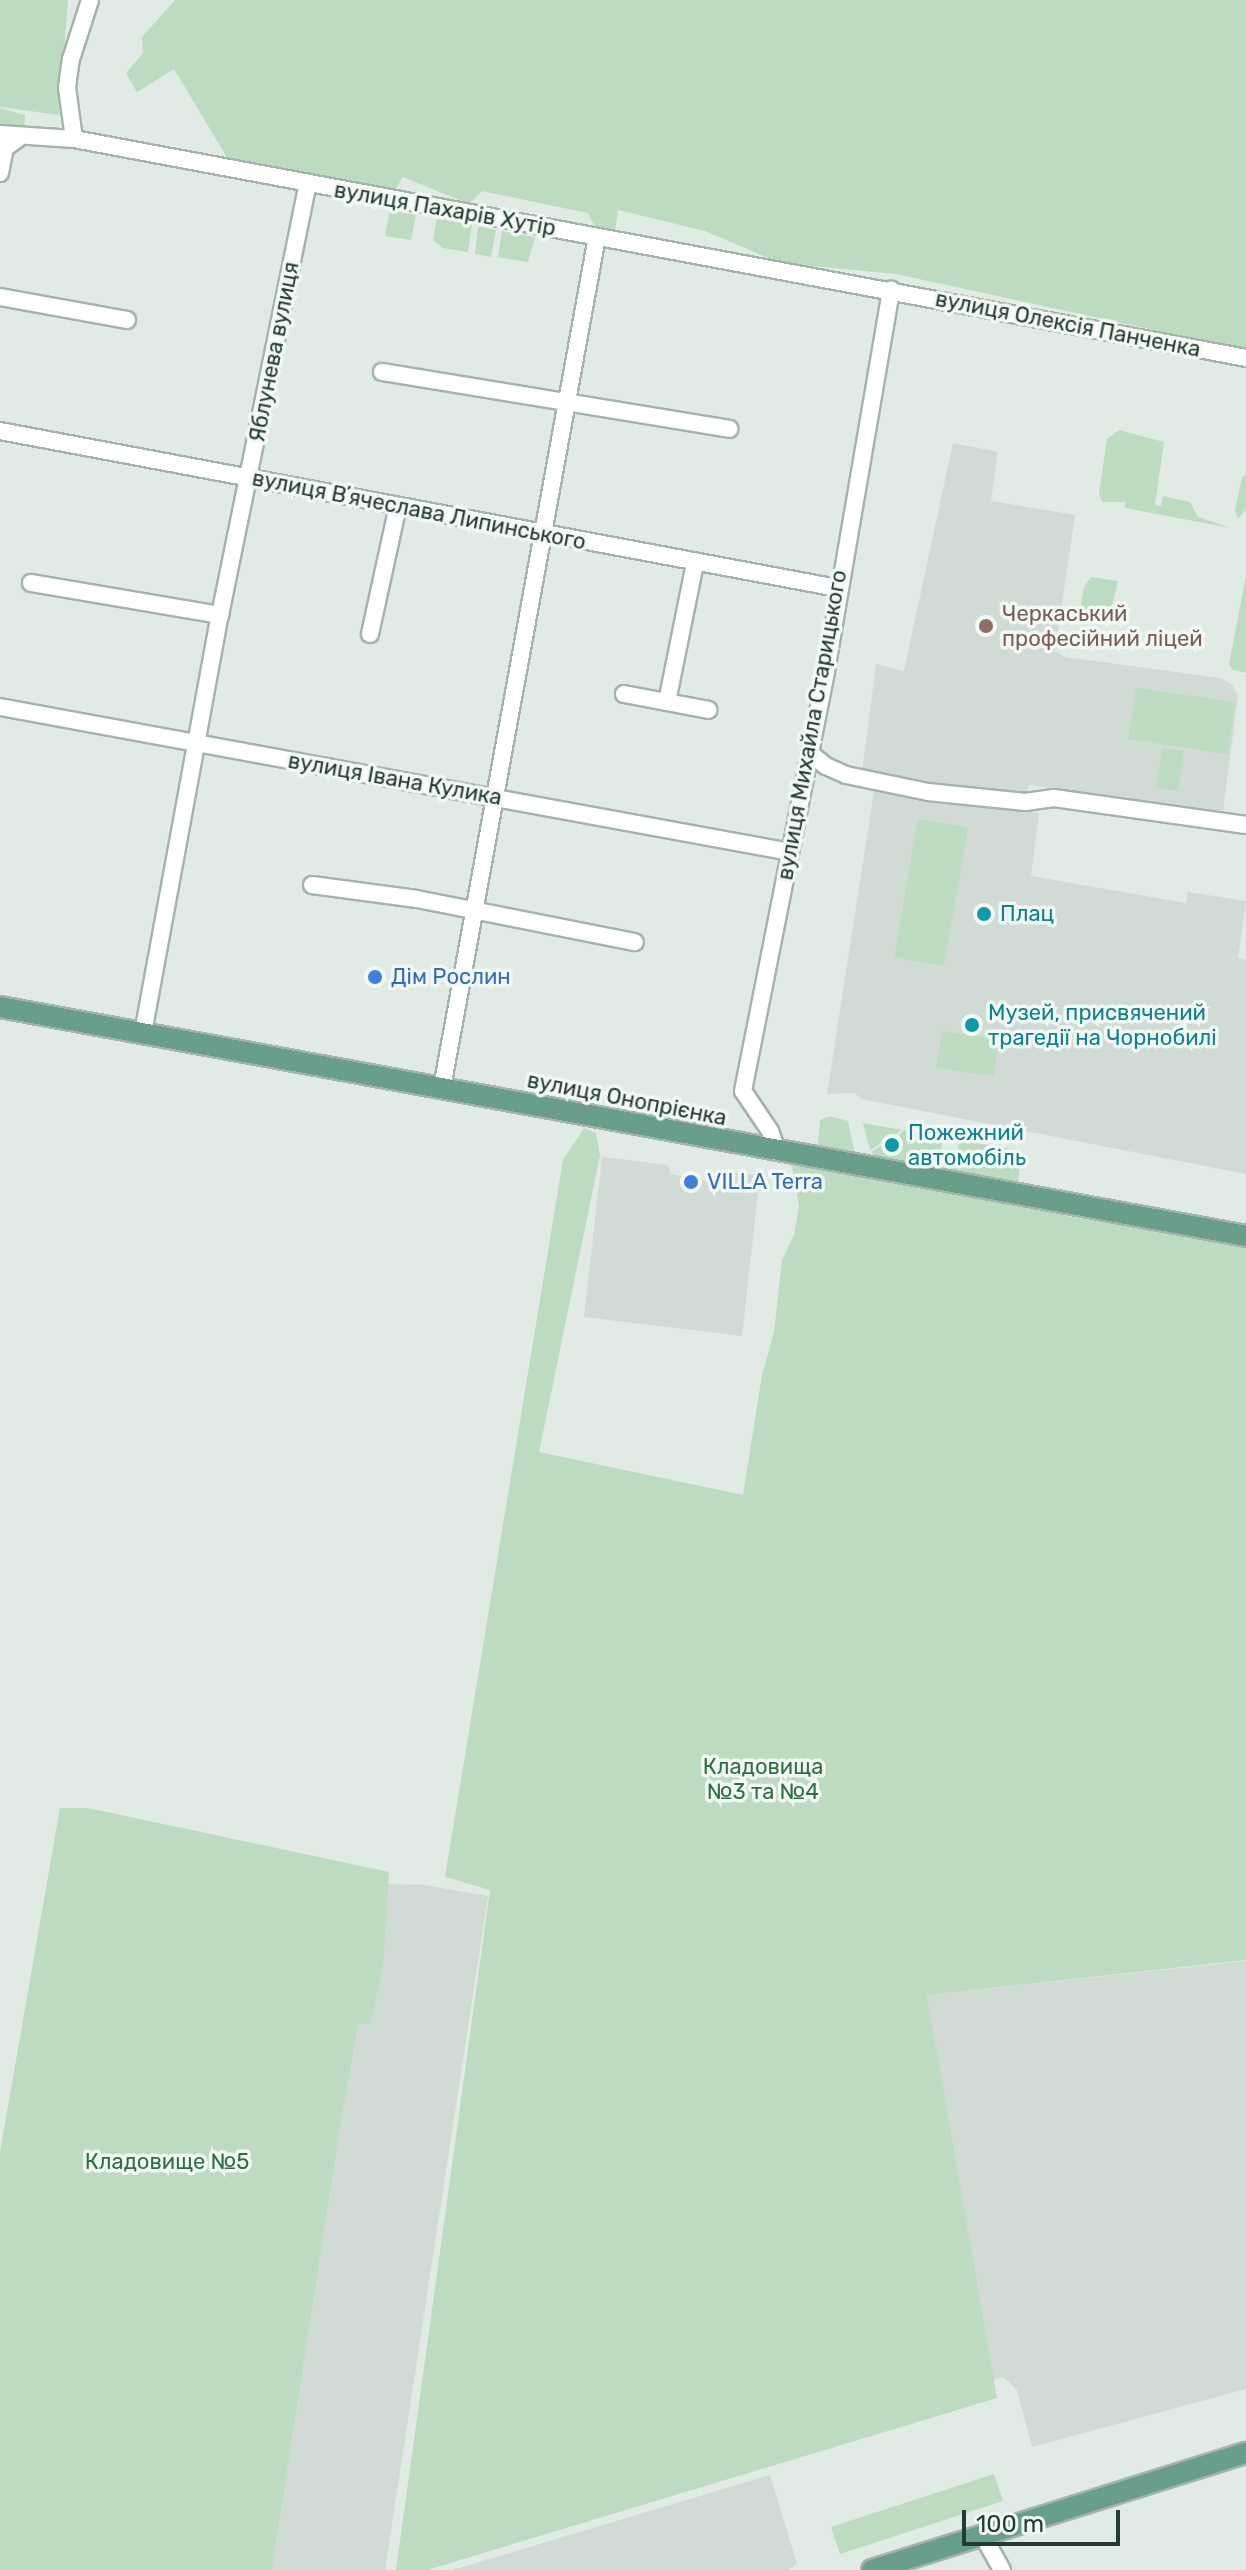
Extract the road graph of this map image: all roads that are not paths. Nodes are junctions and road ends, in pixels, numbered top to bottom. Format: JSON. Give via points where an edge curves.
{"nodes":[{"id":1,"x":90,"y":0,"type":"edge"},
{"id":2,"x":0,"y":134,"type":"edge"},
{"id":3,"x":19,"y":138,"type":"junction"},
{"id":4,"x":74,"y":139,"type":"junction"},
{"id":5,"x":0,"y":173,"type":"edge"},
{"id":6,"x":308,"y":183,"type":"junction"},
{"id":7,"x":597,"y":237,"type":"junction"},
{"id":8,"x":891,"y":289,"type":"junction"},
{"id":9,"x":0,"y":297,"type":"edge"},
{"id":10,"x":127,"y":320,"type":"dead end"},
{"id":11,"x":1246,"y":358,"type":"edge"},
{"id":12,"x":382,"y":372,"type":"dead end"},
{"id":13,"x":568,"y":405,"type":"junction"},
{"id":14,"x":729,"y":429,"type":"dead end"},
{"id":15,"x":0,"y":431,"type":"edge"},
{"id":16,"x":249,"y":476,"type":"junction"},
{"id":17,"x":398,"y":506,"type":"junction"},
{"id":18,"x":545,"y":535,"type":"junction"},
{"id":19,"x":695,"y":563,"type":"junction"},
{"id":20,"x":31,"y":583,"type":"dead end"},
{"id":21,"x":837,"y":588,"type":"junction"},
{"id":22,"x":220,"y":615,"type":"junction"},
{"id":23,"x":370,"y":634,"type":"dead end"},
{"id":24,"x":624,"y":694,"type":"dead end"},
{"id":25,"x":667,"y":702,"type":"junction"},
{"id":26,"x":0,"y":707,"type":"edge"},
{"id":27,"x":709,"y":710,"type":"dead end"},
{"id":28,"x":195,"y":743,"type":"junction"},
{"id":29,"x":811,"y":754,"type":"junction"},
{"id":30,"x":497,"y":797,"type":"junction"},
{"id":31,"x":1246,"y":825,"type":"edge"},
{"id":32,"x":790,"y":852,"type":"junction"},
{"id":33,"x":312,"y":885,"type":"dead end"},
{"id":34,"x":475,"y":910,"type":"junction"},
{"id":35,"x":635,"y":942,"type":"dead end"},
{"id":36,"x":0,"y":1007,"type":"edge"},
{"id":37,"x":143,"y":1033,"type":"junction"},
{"id":38,"x":442,"y":1088,"type":"junction"},
{"id":39,"x":777,"y":1152,"type":"junction"},
{"id":40,"x":1246,"y":1236,"type":"edge"},
{"id":41,"x":1246,"y":2453,"type":"edge"},
{"id":42,"x":982,"y":2534,"type":"junction"},
{"id":43,"x":872,"y":2570,"type":"edge"},
{"id":44,"x":1002,"y":2570,"type":"edge"}],
"edges":[{"from":1,"to":4,"type":"street","via":[[67,87]]},
{"from":2,"to":3,"type":"street","name":"вулиця Пахарів Хутір"},
{"from":3,"to":4,"type":"street","name":"вулиця Пахарів Хутір"},
{"from":3,"to":5,"type":"street","via":[[5,148]]},
{"from":4,"to":6,"type":"street","name":"вулиця Пахарів Хутір"},
{"from":6,"to":7,"type":"street","name":"вулиця Пахарів Хутір"},
{"from":6,"to":16,"type":"street","name":"Яблунева вулиця"},
{"from":7,"to":8,"type":"street","name":"вулиця Пахарів Хутір"},
{"from":7,"to":13,"type":"street"},
{"from":8,"to":11,"type":"street","name":"вулиця Олексія Панченка"},
{"from":8,"to":21,"type":"street","name":"вулиця Михайла Старицького"},
{"from":9,"to":10,"type":"street"},
{"from":12,"to":13,"type":"street"},
{"from":13,"to":14,"type":"street"},
{"from":13,"to":18,"type":"street"},
{"from":15,"to":16,"type":"street","name":"вулиця Вʼячеслава Липинського"},
{"from":16,"to":17,"type":"street","name":"вулиця Вʼячеслава Липинського"},
{"from":16,"to":22,"type":"street","name":"Яблунева вулиця"},
{"from":17,"to":18,"type":"street","name":"вулиця Вʼячеслава Липинського"},
{"from":17,"to":23,"type":"street"},
{"from":18,"to":19,"type":"street","name":"вулиця Вʼячеслава Липинського"},
{"from":18,"to":30,"type":"street"},
{"from":19,"to":21,"type":"street","name":"вулиця Вʼячеслава Липинського"},
{"from":19,"to":25,"type":"street"},
{"from":20,"to":22,"type":"street"},
{"from":21,"to":29,"type":"street","name":"вулиця Михайла Старицького"},
{"from":22,"to":28,"type":"street","name":"Яблунева вулиця"},
{"from":24,"to":25,"type":"street"},
{"from":25,"to":27,"type":"street"},
{"from":26,"to":28,"type":"street","name":"вулиця Івана Кулика"},
{"from":28,"to":30,"type":"street","name":"вулиця Івана Кулика"},
{"from":28,"to":37,"type":"street","name":"Яблунева вулиця"},
{"from":29,"to":31,"type":"street","via":[[846,775],[928,792],[1025,802],[1054,798]]},
{"from":29,"to":32,"type":"street","name":"вулиця Михайла Старицького"},
{"from":30,"to":32,"type":"street","name":"вулиця Івана Кулика"},
{"from":30,"to":34,"type":"street"},
{"from":32,"to":39,"type":"street","name":"вулиця Михайла Старицького","via":[[743,1091],[770,1131]]},
{"from":33,"to":34,"type":"street"},
{"from":34,"to":35,"type":"street"},
{"from":34,"to":38,"type":"street"},
{"from":36,"to":37,"type":"main road","name":"вулиця Онопрієнка"},
{"from":37,"to":38,"type":"main road","name":"вулиця Онопрієнка"},
{"from":38,"to":39,"type":"main road","name":"вулиця Онопрієнка"},
{"from":39,"to":40,"type":"main road","name":"вулиця Онопрієнка"},
{"from":41,"to":42,"type":"main road"},
{"from":42,"to":43,"type":"main road"},
{"from":42,"to":44,"type":"street"}]}
